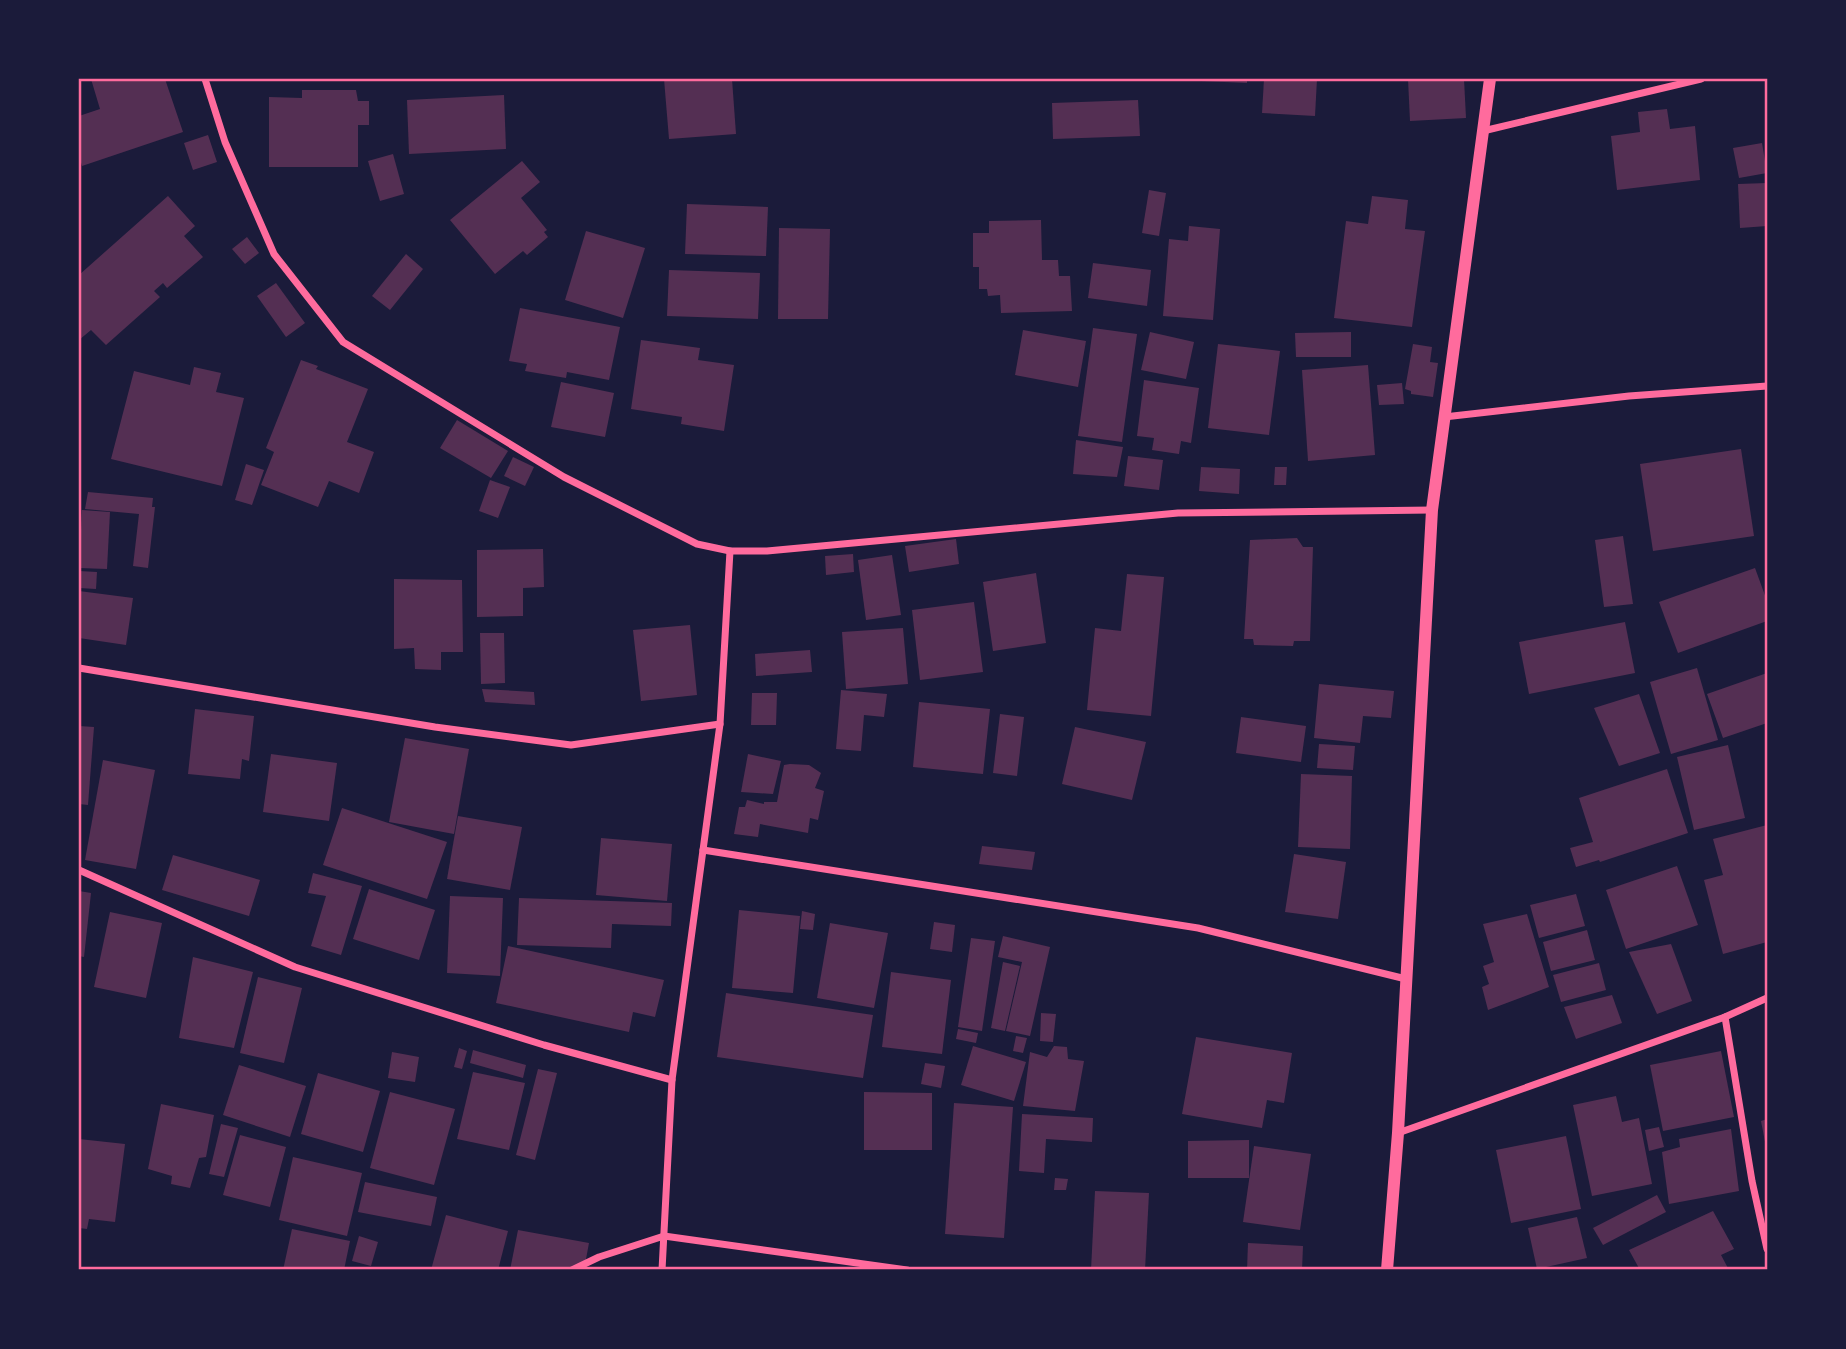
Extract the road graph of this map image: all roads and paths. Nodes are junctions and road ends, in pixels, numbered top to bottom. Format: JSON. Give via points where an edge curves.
{"nodes":[{"id":1,"x":205,"y":79,"type":"edge"},
{"id":2,"x":1490,"y":79,"type":"edge"},
{"id":3,"x":1701,"y":79,"type":"edge"},
{"id":4,"x":1483,"y":131,"type":"junction"},
{"id":5,"x":1767,"y":386,"type":"edge"},
{"id":6,"x":1444,"y":417,"type":"junction"},
{"id":7,"x":1432,"y":510,"type":"junction"},
{"id":8,"x":730,"y":551,"type":"junction"},
{"id":9,"x":79,"y":668,"type":"edge"},
{"id":10,"x":720,"y":724,"type":"junction"},
{"id":11,"x":703,"y":850,"type":"junction"},
{"id":12,"x":79,"y":870,"type":"edge"},
{"id":13,"x":1406,"y":979,"type":"junction"},
{"id":14,"x":1767,"y":998,"type":"edge"},
{"id":15,"x":1724,"y":1017,"type":"junction"},
{"id":16,"x":672,"y":1080,"type":"junction"},
{"id":17,"x":1398,"y":1133,"type":"junction"},
{"id":18,"x":664,"y":1236,"type":"junction"},
{"id":19,"x":1767,"y":1249,"type":"edge"},
{"id":20,"x":572,"y":1270,"type":"edge"},
{"id":21,"x":662,"y":1270,"type":"edge"},
{"id":22,"x":907,"y":1270,"type":"edge"},
{"id":23,"x":1387,"y":1270,"type":"edge"}],
"edges":[{"from":1,"to":8,"type":"street","via":[[225,142],[274,254],[343,342],[564,477],[697,544]]},
{"from":2,"to":4,"type":"street"},
{"from":3,"to":4,"type":"street"},
{"from":4,"to":6,"type":"street"},
{"from":5,"to":6,"type":"street"},
{"from":6,"to":7,"type":"street"},
{"from":7,"to":8,"type":"street","via":[[1178,513]]},
{"from":7,"to":13,"type":"street"},
{"from":8,"to":10,"type":"street"},
{"from":9,"to":10,"type":"street","via":[[571,745]]},
{"from":10,"to":11,"type":"street"},
{"from":11,"to":13,"type":"street","via":[[1198,928]]},
{"from":11,"to":16,"type":"street"},
{"from":12,"to":16,"type":"street","via":[[295,967]]},
{"from":13,"to":17,"type":"street"},
{"from":14,"to":15,"type":"street"},
{"from":15,"to":17,"type":"street"},
{"from":15,"to":19,"type":"street"},
{"from":16,"to":18,"type":"street"},
{"from":17,"to":23,"type":"street"},
{"from":18,"to":20,"type":"street"},
{"from":18,"to":21,"type":"street"},
{"from":18,"to":22,"type":"street"}]}
